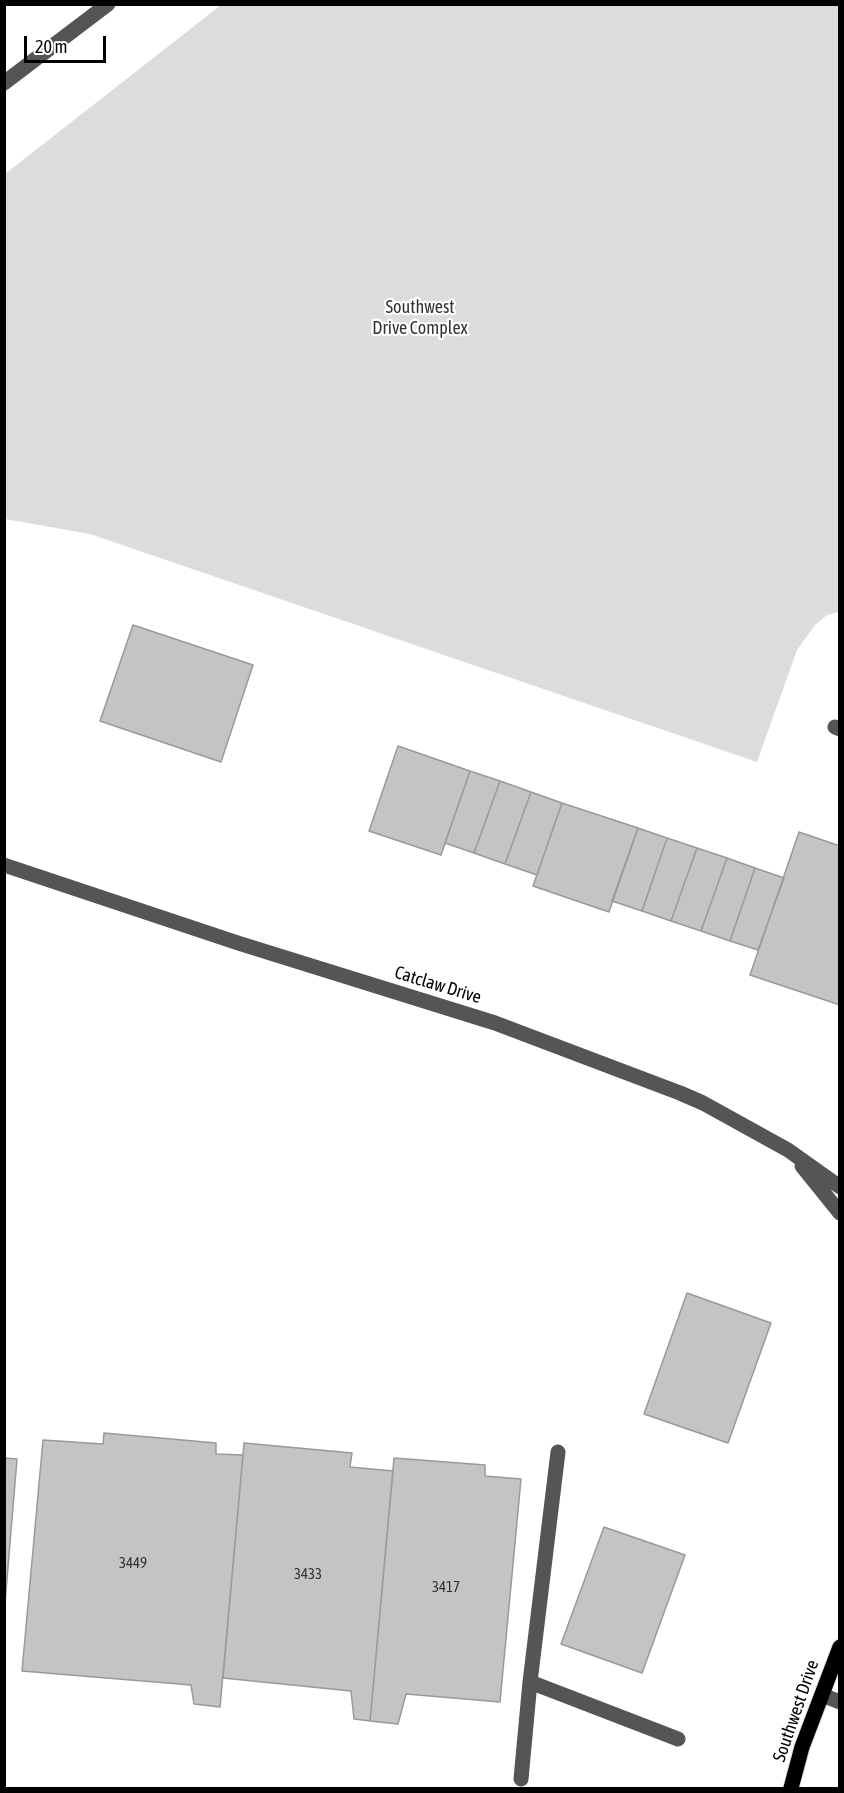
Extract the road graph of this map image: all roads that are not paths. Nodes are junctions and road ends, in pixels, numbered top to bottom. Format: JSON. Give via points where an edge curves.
{"nodes":[{"id":1,"x":108,"y":4,"type":"edge"},
{"id":2,"x":4,"y":83,"type":"edge"},
{"id":3,"x":4,"y":865,"type":"edge"},
{"id":4,"x":788,"y":1150,"type":"junction"},
{"id":5,"x":840,"y":1187,"type":"edge"},
{"id":6,"x":840,"y":1213,"type":"edge"},
{"id":7,"x":558,"y":1452,"type":"dead end"},
{"id":8,"x":840,"y":1647,"type":"edge"},
{"id":9,"x":530,"y":1682,"type":"junction"},
{"id":10,"x":822,"y":1695,"type":"junction"},
{"id":11,"x":840,"y":1702,"type":"edge"},
{"id":12,"x":678,"y":1739,"type":"dead end"},
{"id":13,"x":521,"y":1779,"type":"dead end"},
{"id":14,"x":790,"y":1788,"type":"edge"}],
"edges":[{"from":1,"to":2,"type":"street"},
{"from":3,"to":4,"type":"street","name":"Catclaw Drive","via":[[495,1023],[680,1093]]},
{"from":4,"to":5,"type":"street","name":"Catclaw Drive"},
{"from":4,"to":6,"type":"street"},
{"from":7,"to":9,"type":"street"},
{"from":8,"to":10,"type":"main road","name":"Southwest Drive"},
{"from":9,"to":12,"type":"street"},
{"from":9,"to":13,"type":"street"},
{"from":10,"to":11,"type":"street"},
{"from":10,"to":14,"type":"main road","name":"Southwest Drive"}]}
